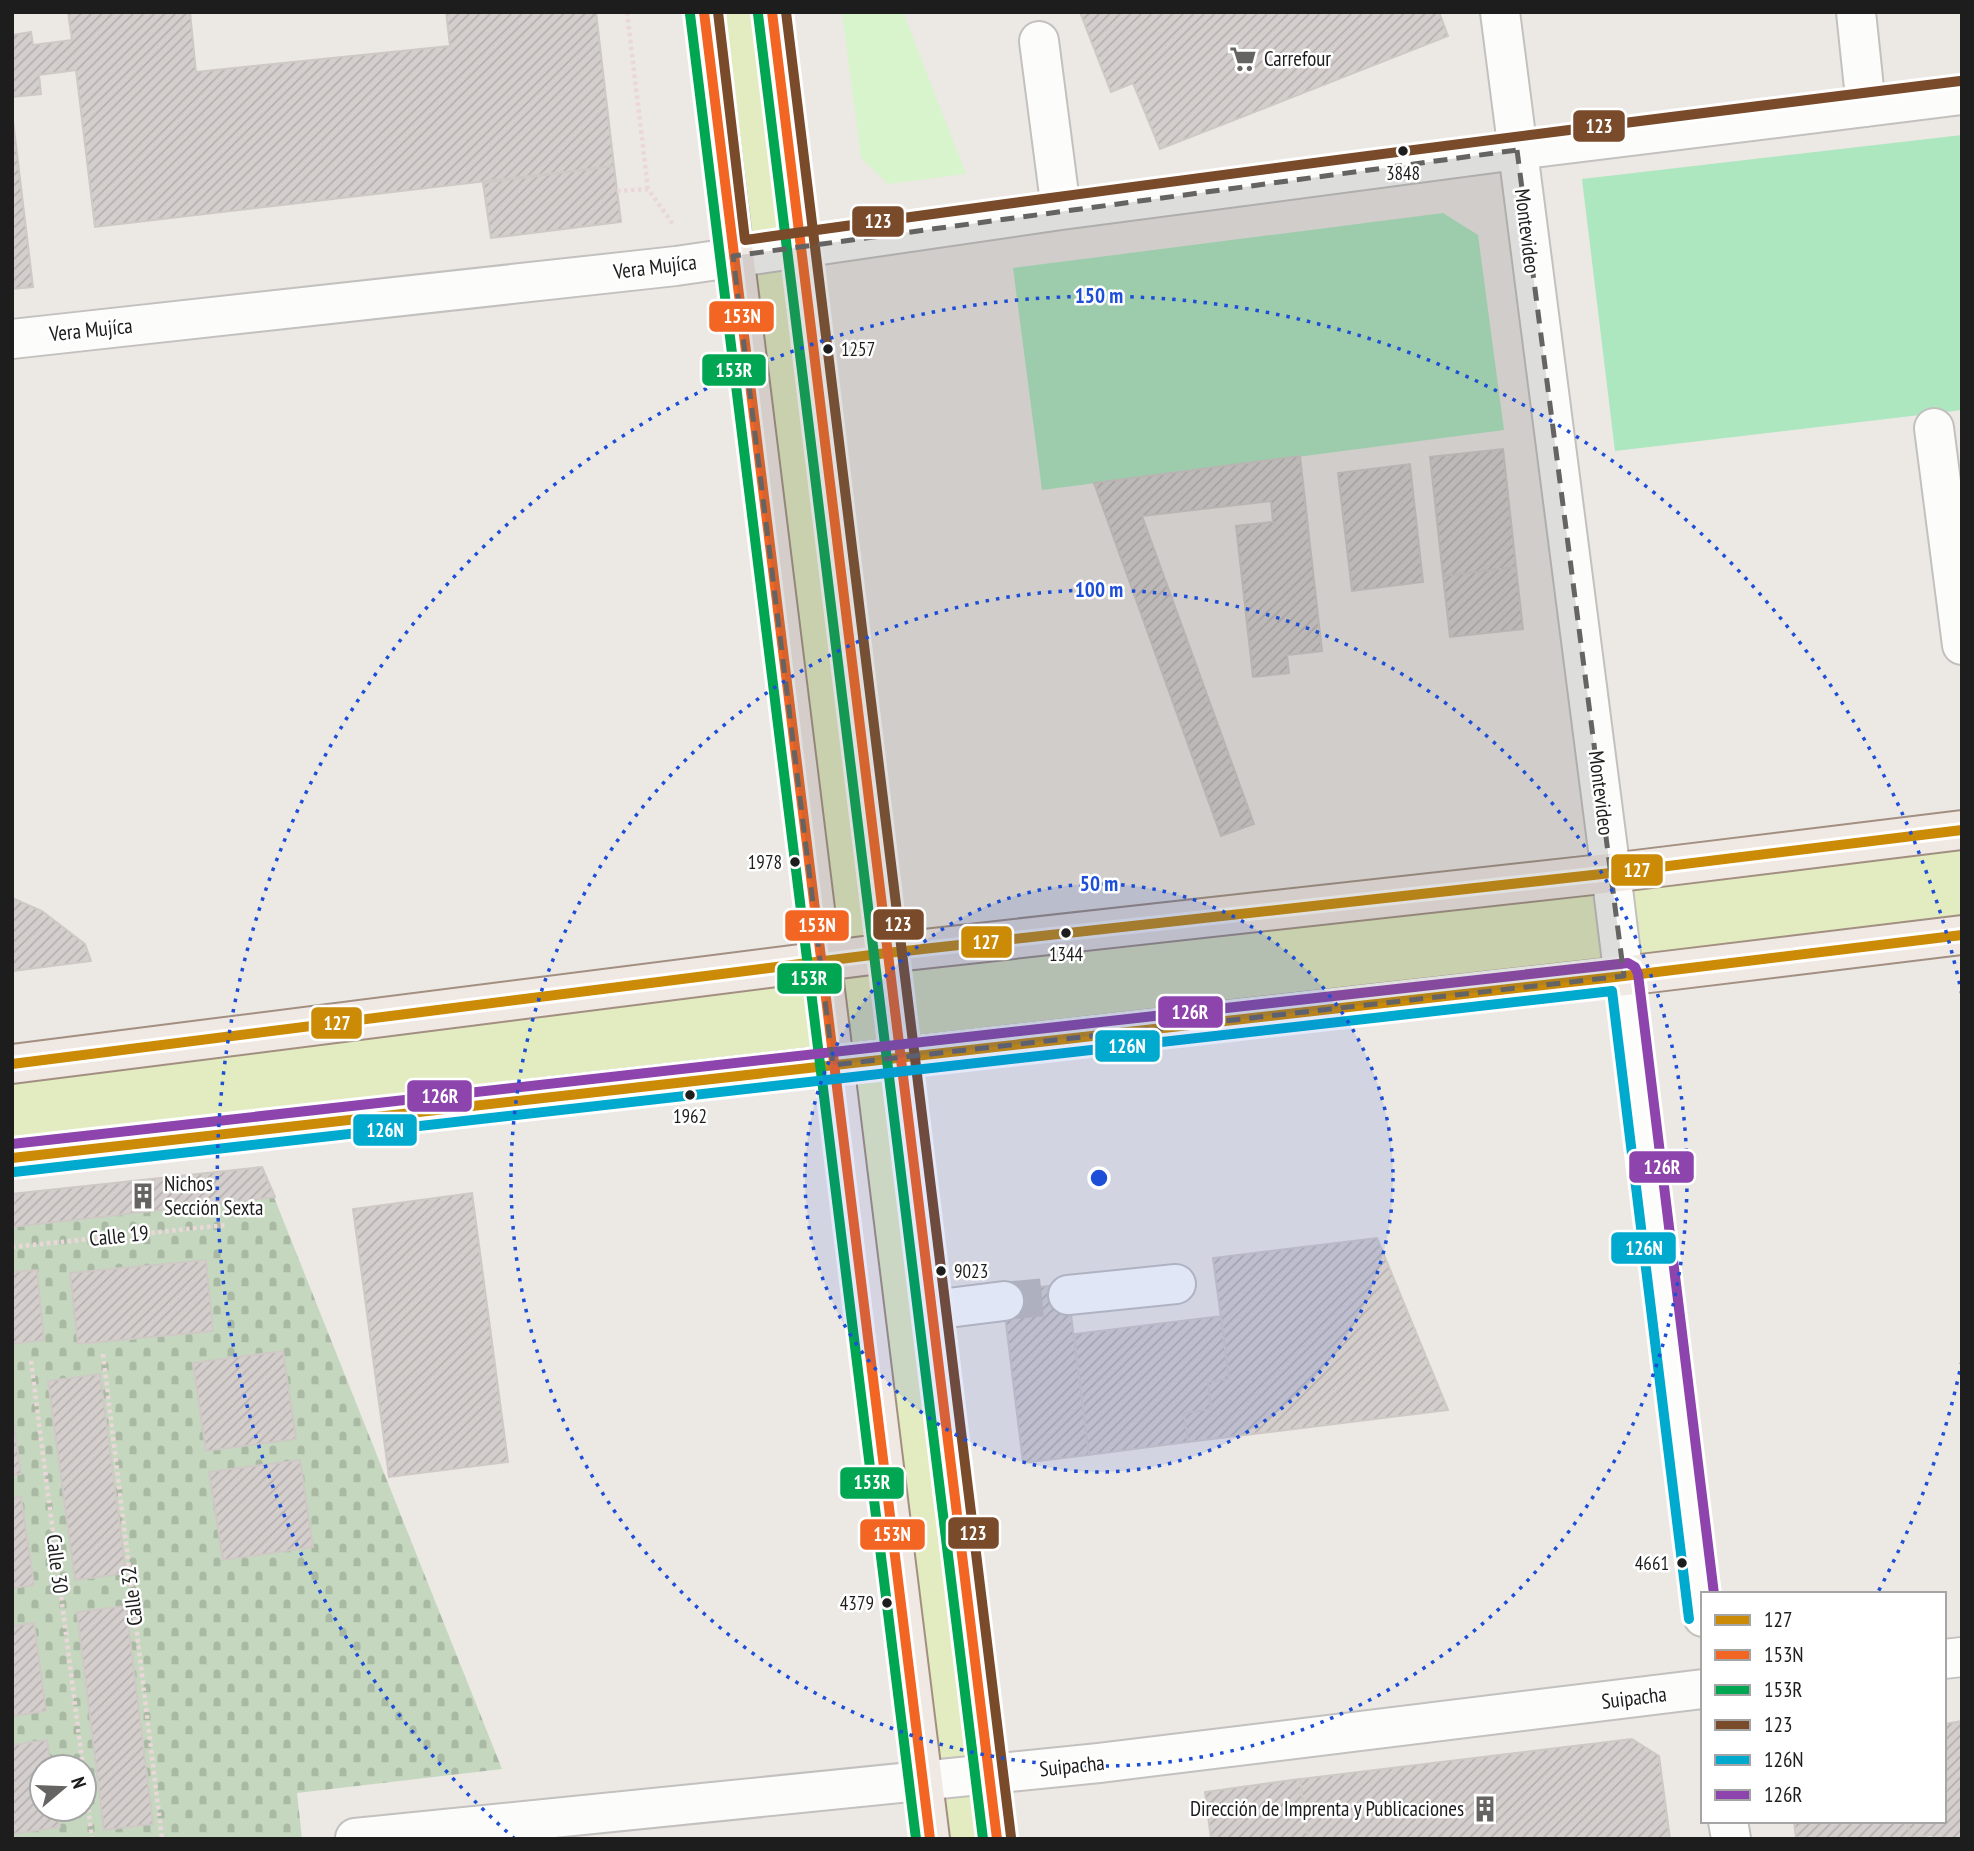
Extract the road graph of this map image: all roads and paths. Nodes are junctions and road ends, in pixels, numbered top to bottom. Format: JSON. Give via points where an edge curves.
{"nodes":[{"id":1,"x":627,"y":12,"type":"edge"},
{"id":2,"x":704,"y":12,"type":"edge"},
{"id":3,"x":772,"y":12,"type":"edge"},
{"id":4,"x":1500,"y":12,"type":"edge"},
{"id":5,"x":1856,"y":12,"type":"edge"},
{"id":6,"x":1039,"y":41,"type":"dead end"},
{"id":7,"x":1962,"y":95,"type":"edge"},
{"id":8,"x":1866,"y":107,"type":"junction"},
{"id":9,"x":1517,"y":150,"type":"junction"},
{"id":10,"x":648,"y":189,"type":"junction"},
{"id":11,"x":617,"y":191,"type":"dead end"},
{"id":12,"x":1060,"y":210,"type":"junction"},
{"id":13,"x":673,"y":224,"type":"dead end"},
{"id":14,"x":801,"y":248,"type":"junction"},
{"id":15,"x":733,"y":256,"type":"junction"},
{"id":16,"x":12,"y":339,"type":"edge"},
{"id":17,"x":1934,"y":428,"type":"dead end"},
{"id":18,"x":1962,"y":645,"type":"edge"},
{"id":19,"x":1962,"y":830,"type":"edge"},
{"id":20,"x":1611,"y":873,"type":"junction"},
{"id":21,"x":1962,"y":934,"type":"edge"},
{"id":22,"x":887,"y":953,"type":"junction"},
{"id":23,"x":820,"y":962,"type":"junction"},
{"id":24,"x":1624,"y":976,"type":"junction"},
{"id":25,"x":901,"y":1056,"type":"junction"},
{"id":26,"x":12,"y":1064,"type":"edge"},
{"id":27,"x":833,"y":1065,"type":"junction"},
{"id":28,"x":12,"y":1158,"type":"edge"},
{"id":29,"x":226,"y":1225,"type":"dead end"},
{"id":30,"x":12,"y":1247,"type":"edge"},
{"id":31,"x":1176,"y":1284,"type":"dead end"},
{"id":32,"x":1069,"y":1295,"type":"tunnel mouth"},
{"id":33,"x":1004,"y":1301,"type":"tunnel mouth"},
{"id":34,"x":932,"y":1310,"type":"junction"},
{"id":35,"x":103,"y":1354,"type":"dead end"},
{"id":36,"x":30,"y":1361,"type":"dead end"},
{"id":37,"x":1701,"y":1601,"type":"edge"},
{"id":38,"x":1701,"y":1689,"type":"edge"},
{"id":39,"x":81,"y":1753,"type":"edge"},
{"id":40,"x":989,"y":1775,"type":"junction"},
{"id":41,"x":923,"y":1781,"type":"junction"},
{"id":42,"x":355,"y":1838,"type":"edge"},
{"id":43,"x":162,"y":1839,"type":"edge"},
{"id":44,"x":930,"y":1839,"type":"edge"},
{"id":45,"x":997,"y":1839,"type":"edge"}],
"edges":[{"from":1,"to":10,"type":"path"},
{"from":2,"to":15,"type":"main road"},
{"from":3,"to":14,"type":"main road"},
{"from":4,"to":9,"type":"street","name":"Montevideo"},
{"from":5,"to":8,"type":"street"},
{"from":6,"to":12,"type":"street"},
{"from":7,"to":8,"type":"street","name":"Vera Mujíca"},
{"from":8,"to":9,"type":"street","name":"Vera Mujíca"},
{"from":9,"to":12,"type":"street","name":"Vera Mujíca"},
{"from":9,"to":20,"type":"street","name":"Montevideo"},
{"from":10,"to":11,"type":"path"},
{"from":10,"to":13,"type":"path"},
{"from":12,"to":14,"type":"street","name":"Vera Mujíca"},
{"from":14,"to":15,"type":"street","name":"Vera Mujíca"},
{"from":14,"to":22,"type":"main road"},
{"from":15,"to":16,"type":"street","name":"Vera Mujíca"},
{"from":15,"to":23,"type":"main road"},
{"from":17,"to":18,"type":"street"},
{"from":19,"to":20,"type":"main road"},
{"from":20,"to":22,"type":"main road"},
{"from":20,"to":24,"type":"street","name":"Montevideo"},
{"from":21,"to":24,"type":"main road"},
{"from":22,"to":23,"type":"main road"},
{"from":22,"to":25,"type":"main road"},
{"from":23,"to":26,"type":"main road"},
{"from":23,"to":27,"type":"main road"},
{"from":24,"to":25,"type":"main road"},
{"from":24,"to":37,"type":"street","name":"Montevideo"},
{"from":25,"to":27,"type":"main road"},
{"from":25,"to":34,"type":"main road"},
{"from":27,"to":28,"type":"main road"},
{"from":27,"to":41,"type":"main road"},
{"from":29,"to":30,"type":"path","name":"Calle 19"},
{"from":31,"to":32,"type":"street"},
{"from":33,"to":34,"type":"street"},
{"from":34,"to":40,"type":"main road"},
{"from":35,"to":43,"type":"path","name":"Calle 32"},
{"from":36,"to":39,"type":"path","name":"Calle 30"},
{"from":38,"to":40,"type":"street","name":"Suipacha"},
{"from":40,"to":41,"type":"street","name":"Suipacha"},
{"from":40,"to":45,"type":"main road"},
{"from":41,"to":42,"type":"street","name":"Suipacha"},
{"from":41,"to":44,"type":"main road"}]}
